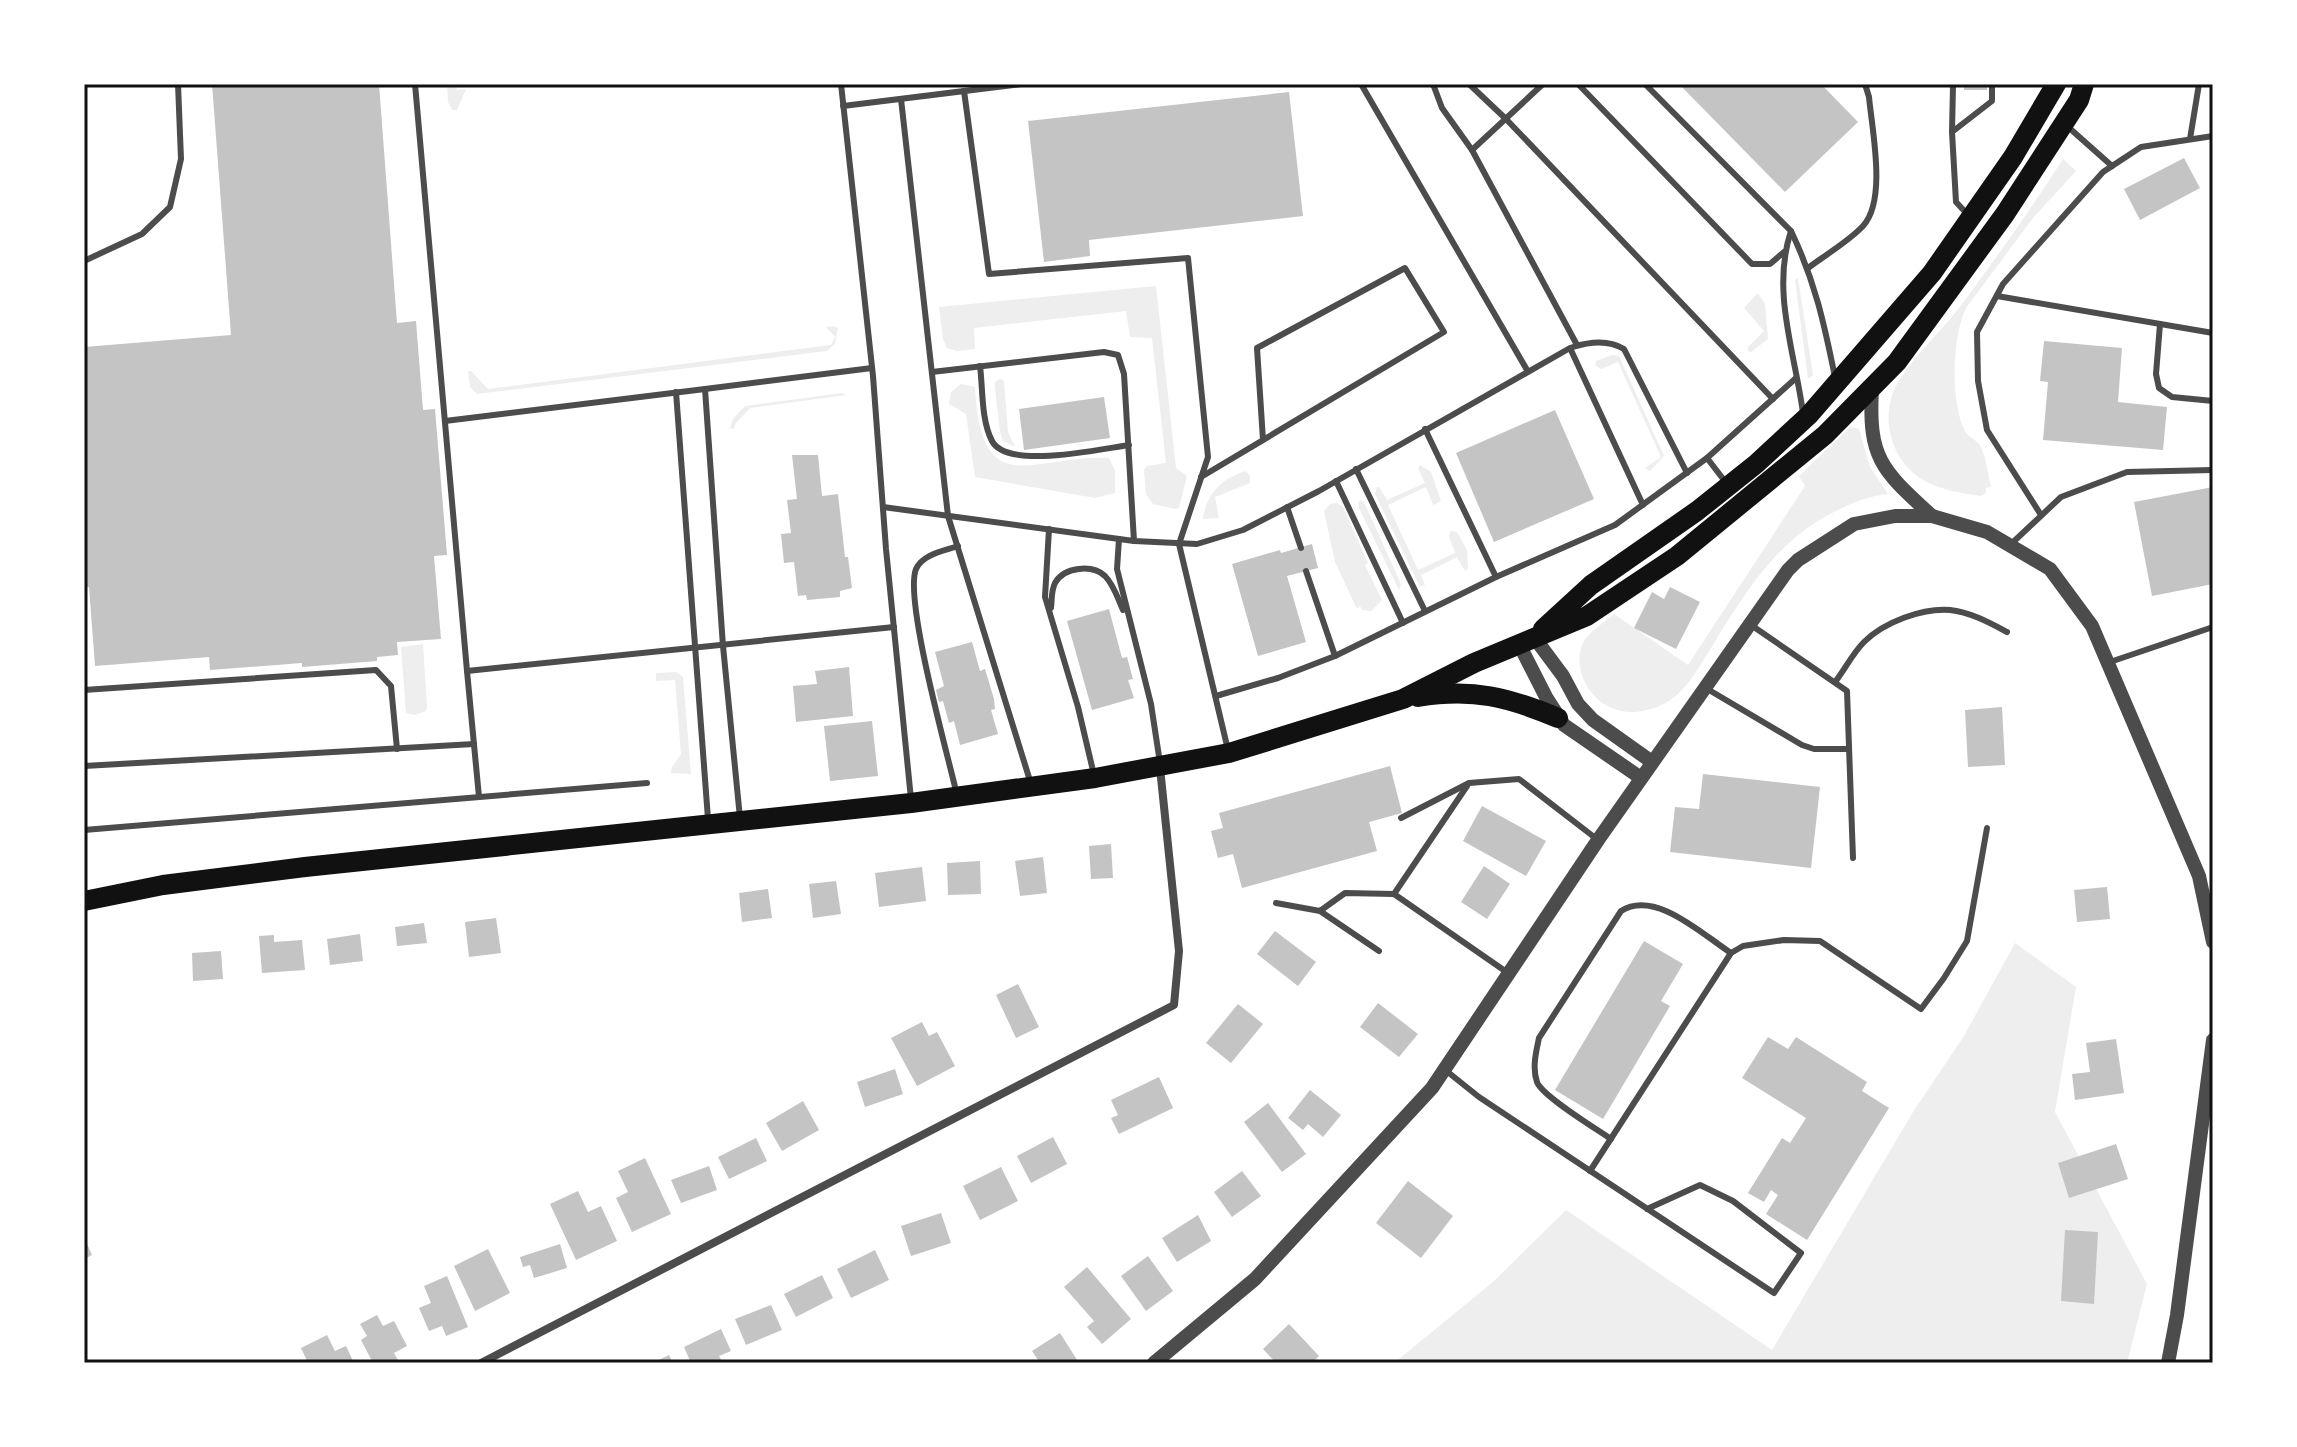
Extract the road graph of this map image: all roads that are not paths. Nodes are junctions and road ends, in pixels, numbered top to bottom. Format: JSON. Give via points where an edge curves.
{"nodes":[{"id":1,"x":178,"y":84,"type":"edge"},
{"id":2,"x":415,"y":84,"type":"edge"},
{"id":3,"x":841,"y":84,"type":"edge"},
{"id":4,"x":1021,"y":84,"type":"edge"},
{"id":5,"x":1361,"y":84,"type":"edge"},
{"id":6,"x":1433,"y":84,"type":"edge"},
{"id":7,"x":1469,"y":84,"type":"edge"},
{"id":8,"x":1543,"y":84,"type":"edge"},
{"id":9,"x":1578,"y":84,"type":"edge"},
{"id":10,"x":1645,"y":84,"type":"edge"},
{"id":11,"x":1865,"y":84,"type":"edge"},
{"id":12,"x":1992,"y":84,"type":"edge"},
{"id":13,"x":2056,"y":84,"type":"edge"},
{"id":14,"x":2084,"y":84,"type":"edge"},
{"id":15,"x":2199,"y":84,"type":"edge"},
{"id":16,"x":1953,"y":86,"type":"dead end"},
{"id":17,"x":964,"y":91,"type":"junction"},
{"id":18,"x":901,"y":99,"type":"junction"},
{"id":19,"x":843,"y":106,"type":"junction"},
{"id":20,"x":1506,"y":119,"type":"junction"},
{"id":21,"x":2064,"y":124,"type":"junction"},
{"id":22,"x":1952,"y":132,"type":"junction"},
{"id":23,"x":2213,"y":136,"type":"edge"},
{"id":24,"x":2190,"y":139,"type":"junction"},
{"id":25,"x":1472,"y":150,"type":"junction"},
{"id":26,"x":2112,"y":166,"type":"junction"},
{"id":27,"x":1972,"y":219,"type":"junction"},
{"id":28,"x":1791,"y":231,"type":"junction"},
{"id":29,"x":1784,"y":252,"type":"junction"},
{"id":30,"x":84,"y":261,"type":"edge"},
{"id":31,"x":1808,"y":268,"type":"junction"},
{"id":32,"x":1997,"y":296,"type":"junction"},
{"id":33,"x":2160,"y":324,"type":"junction"},
{"id":34,"x":2213,"y":333,"type":"edge"},
{"id":35,"x":1574,"y":347,"type":"junction"},
{"id":36,"x":980,"y":366,"type":"junction"},
{"id":37,"x":872,"y":368,"type":"junction"},
{"id":38,"x":1527,"y":370,"type":"junction"},
{"id":39,"x":932,"y":372,"type":"junction"},
{"id":40,"x":1796,"y":378,"type":"junction"},
{"id":41,"x":1837,"y":384,"type":"junction"},
{"id":42,"x":705,"y":389,"type":"junction"},
{"id":43,"x":1872,"y":389,"type":"junction"},
{"id":44,"x":676,"y":392,"type":"junction"},
{"id":45,"x":1773,"y":399,"type":"junction"},
{"id":46,"x":2213,"y":401,"type":"edge"},
{"id":47,"x":1803,"y":420,"type":"junction"},
{"id":48,"x":445,"y":421,"type":"junction"},
{"id":49,"x":1425,"y":429,"type":"junction"},
{"id":50,"x":1263,"y":440,"type":"junction"},
{"id":51,"x":1129,"y":445,"type":"junction"},
{"id":52,"x":1707,"y":458,"type":"junction"},
{"id":53,"x":1356,"y":469,"type":"junction"},
{"id":54,"x":2213,"y":470,"type":"edge"},
{"id":55,"x":1687,"y":473,"type":"junction"},
{"id":56,"x":1201,"y":477,"type":"junction"},
{"id":57,"x":1336,"y":481,"type":"junction"},
{"id":58,"x":1728,"y":486,"type":"junction"},
{"id":59,"x":1643,"y":505,"type":"junction"},
{"id":60,"x":883,"y":507,"type":"junction"},
{"id":61,"x":1287,"y":507,"type":"junction"},
{"id":62,"x":2041,"y":515,"type":"junction"},
{"id":63,"x":948,"y":516,"type":"junction"},
{"id":64,"x":1932,"y":516,"type":"junction"},
{"id":65,"x":1049,"y":529,"type":"junction"},
{"id":66,"x":1119,"y":539,"type":"junction"},
{"id":67,"x":1134,"y":541,"type":"junction"},
{"id":68,"x":1179,"y":544,"type":"junction"},
{"id":69,"x":2010,"y":545,"type":"junction"},
{"id":70,"x":958,"y":546,"type":"junction"},
{"id":71,"x":1301,"y":548,"type":"dead end"},
{"id":72,"x":1306,"y":571,"type":"dead end"},
{"id":73,"x":1496,"y":577,"type":"junction"},
{"id":74,"x":1425,"y":611,"type":"junction"},
{"id":75,"x":1050,"y":612,"type":"junction"},
{"id":76,"x":1403,"y":623,"type":"junction"},
{"id":77,"x":1748,"y":623,"type":"junction"},
{"id":78,"x":1129,"y":624,"type":"junction"},
{"id":79,"x":894,"y":627,"type":"junction"},
{"id":80,"x":2213,"y":627,"type":"edge"},
{"id":81,"x":2007,"y":632,"type":"dead end"},
{"id":82,"x":1526,"y":641,"type":"junction"},
{"id":83,"x":723,"y":646,"type":"junction"},
{"id":84,"x":695,"y":649,"type":"junction"},
{"id":85,"x":1335,"y":656,"type":"junction"},
{"id":86,"x":2108,"y":663,"type":"junction"},
{"id":87,"x":467,"y":671,"type":"junction"},
{"id":88,"x":1835,"y":682,"type":"junction"},
{"id":89,"x":1704,"y":686,"type":"junction"},
{"id":90,"x":84,"y":690,"type":"edge"},
{"id":91,"x":1216,"y":696,"type":"junction"},
{"id":92,"x":1403,"y":699,"type":"junction"},
{"id":93,"x":1558,"y":718,"type":"junction"},
{"id":94,"x":474,"y":744,"type":"junction"},
{"id":95,"x":397,"y":749,"type":"junction"},
{"id":96,"x":1848,"y":749,"type":"junction"},
{"id":97,"x":1229,"y":753,"type":"junction"},
{"id":98,"x":1652,"y":762,"type":"junction"},
{"id":99,"x":84,"y":766,"type":"edge"},
{"id":100,"x":1160,"y":767,"type":"junction"},
{"id":101,"x":1095,"y":778,"type":"junction"},
{"id":102,"x":1641,"y":778,"type":"junction"},
{"id":103,"x":647,"y":783,"type":"dead end"},
{"id":104,"x":1469,"y":783,"type":"junction"},
{"id":105,"x":1032,"y":787,"type":"junction"},
{"id":106,"x":479,"y":797,"type":"junction"},
{"id":107,"x":958,"y":797,"type":"junction"},
{"id":108,"x":911,"y":803,"type":"junction"},
{"id":109,"x":1401,"y":818,"type":"dead end"},
{"id":110,"x":740,"y":821,"type":"junction"},
{"id":111,"x":708,"y":824,"type":"junction"},
{"id":112,"x":1987,"y":828,"type":"dead end"},
{"id":113,"x":84,"y":830,"type":"edge"},
{"id":114,"x":1598,"y":840,"type":"junction"},
{"id":115,"x":1853,"y":858,"type":"dead end"},
{"id":116,"x":1394,"y":894,"type":"junction"},
{"id":117,"x":84,"y":901,"type":"edge"},
{"id":118,"x":1276,"y":903,"type":"dead end"},
{"id":119,"x":1320,"y":911,"type":"junction"},
{"id":120,"x":2213,"y":942,"type":"edge"},
{"id":121,"x":1379,"y":951,"type":"dead end"},
{"id":122,"x":1731,"y":953,"type":"junction"},
{"id":123,"x":1508,"y":973,"type":"junction"},
{"id":124,"x":2213,"y":1040,"type":"edge"},
{"id":125,"x":1444,"y":1069,"type":"junction"},
{"id":126,"x":1611,"y":1139,"type":"junction"},
{"id":127,"x":1590,"y":1171,"type":"junction"},
{"id":128,"x":1647,"y":1209,"type":"junction"},
{"id":129,"x":481,"y":1363,"type":"edge"},
{"id":130,"x":1154,"y":1363,"type":"edge"},
{"id":131,"x":2168,"y":1363,"type":"edge"}],
"edges":[{"from":1,"to":30,"type":"lane","via":[[181,159],[170,207],[142,234]]},
{"from":2,"to":48,"type":"lane"},
{"from":3,"to":19,"type":"lane"},
{"from":4,"to":17,"type":"lane"},
{"from":5,"to":38,"type":"lane"},
{"from":6,"to":25,"type":"lane"},
{"from":7,"to":20,"type":"lane"},
{"from":8,"to":20,"type":"lane"},
{"from":9,"to":29,"type":"lane","via":[[1752,264],[1770,264]]},
{"from":10,"to":28,"type":"lane"},
{"from":11,"to":31,"type":"lane","via":[[1876,181],[1873,208],[1864,225]]},
{"from":12,"to":22,"type":"lane","via":[[1992,101]]},
{"from":13,"to":27,"type":"main road"},
{"from":14,"to":21,"type":"main road"},
{"from":15,"to":24,"type":"lane"},
{"from":16,"to":22,"type":"lane"},
{"from":17,"to":18,"type":"lane"},
{"from":17,"to":56,"type":"lane","via":[[989,274],[1188,258],[1208,457]]},
{"from":18,"to":19,"type":"lane"},
{"from":18,"to":39,"type":"lane"},
{"from":19,"to":37,"type":"lane"},
{"from":20,"to":25,"type":"lane"},
{"from":20,"to":45,"type":"lane"},
{"from":21,"to":26,"type":"lane"},
{"from":21,"to":43,"type":"main road","via":[[2005,214]]},
{"from":22,"to":27,"type":"lane","via":[[1956,202]]},
{"from":23,"to":24,"type":"lane"},
{"from":24,"to":26,"type":"lane","via":[[2141,147]]},
{"from":25,"to":35,"type":"lane"},
{"from":26,"to":32,"type":"lane"},
{"from":27,"to":41,"type":"main road"},
{"from":28,"to":29,"type":"lane"},
{"from":28,"to":31,"type":"lane"},
{"from":29,"to":40,"type":"lane","via":[[1783,292]]},
{"from":31,"to":41,"type":"lane"},
{"from":32,"to":33,"type":"lane"},
{"from":32,"to":62,"type":"lane","via":[[1977,332],[1987,430]]},
{"from":33,"to":34,"type":"lane"},
{"from":33,"to":46,"type":"lane","via":[[2159,388],[2172,397]]},
{"from":35,"to":38,"type":"lane"},
{"from":35,"to":55,"type":"lane","via":[[1616,344],[1624,349]]},
{"from":35,"to":59,"type":"lane"},
{"from":36,"to":39,"type":"lane"},
{"from":36,"to":51,"type":"lane","via":[[991,440],[999,450],[1040,456]]},
{"from":36,"to":51,"type":"lane","via":[[1104,352],[1118,355]]},
{"from":37,"to":42,"type":"lane"},
{"from":37,"to":60,"type":"lane"},
{"from":38,"to":49,"type":"lane"},
{"from":39,"to":63,"type":"lane"},
{"from":40,"to":45,"type":"lane"},
{"from":40,"to":47,"type":"lane"},
{"from":41,"to":47,"type":"main road"},
{"from":42,"to":44,"type":"lane"},
{"from":42,"to":83,"type":"lane"},
{"from":43,"to":64,"type":"street","via":[[1872,442],[1883,467]]},
{"from":43,"to":82,"type":"main road","via":[[1825,435],[1677,556],[1587,616]]},
{"from":44,"to":48,"type":"lane"},
{"from":44,"to":84,"type":"lane"},
{"from":45,"to":52,"type":"lane"},
{"from":47,"to":58,"type":"main road"},
{"from":48,"to":87,"type":"lane"},
{"from":49,"to":53,"type":"lane"},
{"from":49,"to":73,"type":"lane"},
{"from":50,"to":50,"type":"lane","via":[[1444,332],[1405,268],[1257,348]]},
{"from":50,"to":56,"type":"lane"},
{"from":51,"to":67,"type":"lane"},
{"from":52,"to":55,"type":"lane"},
{"from":52,"to":58,"type":"lane"},
{"from":53,"to":57,"type":"lane"},
{"from":53,"to":74,"type":"lane"},
{"from":54,"to":62,"type":"lane","via":[[2127,472],[2061,497]]},
{"from":55,"to":59,"type":"lane"},
{"from":56,"to":68,"type":"lane"},
{"from":57,"to":61,"type":"lane"},
{"from":57,"to":76,"type":"lane"},
{"from":58,"to":82,"type":"main road","via":[[1591,585]]},
{"from":59,"to":73,"type":"lane","via":[[1615,525]]},
{"from":60,"to":63,"type":"lane"},
{"from":60,"to":79,"type":"lane"},
{"from":61,"to":68,"type":"lane","via":[[1243,530]]},
{"from":61,"to":71,"type":"lane"},
{"from":62,"to":69,"type":"lane"},
{"from":63,"to":65,"type":"lane"},
{"from":63,"to":70,"type":"lane"},
{"from":64,"to":69,"type":"street","via":[[1987,532]]},
{"from":64,"to":77,"type":"street","via":[[1854,524],[1798,560]]},
{"from":65,"to":66,"type":"lane"},
{"from":65,"to":75,"type":"lane","via":[[1045,597]]},
{"from":66,"to":67,"type":"lane"},
{"from":66,"to":78,"type":"lane","via":[[1117,569]]},
{"from":67,"to":68,"type":"lane"},
{"from":68,"to":91,"type":"lane"},
{"from":69,"to":86,"type":"street","via":[[2050,569],[2092,626]]},
{"from":70,"to":105,"type":"lane"},
{"from":70,"to":107,"type":"lane","via":[[924,558],[914,583],[924,661]]},
{"from":72,"to":85,"type":"lane"},
{"from":73,"to":74,"type":"lane"},
{"from":74,"to":76,"type":"lane"},
{"from":75,"to":78,"type":"lane","via":[[1056,580],[1072,570],[1092,569],[1109,581]]},
{"from":75,"to":101,"type":"lane"},
{"from":76,"to":85,"type":"lane"},
{"from":77,"to":88,"type":"lane"},
{"from":77,"to":89,"type":"street"},
{"from":78,"to":100,"type":"lane","via":[[1151,704]]},
{"from":79,"to":83,"type":"lane"},
{"from":79,"to":108,"type":"lane"},
{"from":80,"to":86,"type":"lane"},
{"from":81,"to":88,"type":"lane","via":[[1951,610],[1921,612],[1891,623],[1865,641]]},
{"from":82,"to":92,"type":"main road"},
{"from":82,"to":93,"type":"street"},
{"from":82,"to":98,"type":"street","via":[[1556,666],[1593,720]]},
{"from":83,"to":84,"type":"lane"},
{"from":83,"to":110,"type":"lane"},
{"from":84,"to":87,"type":"lane"},
{"from":84,"to":111,"type":"lane"},
{"from":85,"to":91,"type":"lane"},
{"from":86,"to":120,"type":"street","via":[[2199,876]]},
{"from":87,"to":94,"type":"lane"},
{"from":88,"to":96,"type":"lane","via":[[1847,691]]},
{"from":89,"to":96,"type":"lane","via":[[1802,745]]},
{"from":89,"to":98,"type":"street"},
{"from":90,"to":95,"type":"lane","via":[[376,670],[391,686]]},
{"from":91,"to":97,"type":"lane"},
{"from":92,"to":93,"type":"main road","via":[[1471,692]]},
{"from":92,"to":97,"type":"main road"},
{"from":93,"to":102,"type":"street"},
{"from":94,"to":95,"type":"lane"},
{"from":94,"to":106,"type":"lane"},
{"from":95,"to":99,"type":"lane"},
{"from":96,"to":115,"type":"lane"},
{"from":97,"to":100,"type":"main road"},
{"from":98,"to":102,"type":"street"},
{"from":100,"to":101,"type":"main road"},
{"from":100,"to":129,"type":"street","via":[[1179,951],[1174,1005]]},
{"from":101,"to":105,"type":"main road"},
{"from":102,"to":114,"type":"street"},
{"from":103,"to":106,"type":"lane"},
{"from":104,"to":109,"type":"lane"},
{"from":104,"to":114,"type":"lane","via":[[1519,779]]},
{"from":104,"to":116,"type":"lane"},
{"from":105,"to":107,"type":"main road"},
{"from":106,"to":113,"type":"lane"},
{"from":107,"to":108,"type":"main road"},
{"from":108,"to":110,"type":"main road"},
{"from":110,"to":111,"type":"main road"},
{"from":111,"to":117,"type":"main road","via":[[305,867]]},
{"from":112,"to":122,"type":"lane","via":[[1967,941],[1921,1009],[1820,941],[1784,940]]},
{"from":114,"to":123,"type":"street"},
{"from":116,"to":119,"type":"lane","via":[[1345,893]]},
{"from":116,"to":123,"type":"lane"},
{"from":118,"to":119,"type":"lane"},
{"from":119,"to":121,"type":"lane"},
{"from":122,"to":126,"type":"lane"},
{"from":122,"to":126,"type":"lane","via":[[1661,907],[1630,905],[1621,911],[1539,1038],[1535,1073],[1541,1090]]},
{"from":123,"to":125,"type":"street"},
{"from":124,"to":131,"type":"street"},
{"from":125,"to":127,"type":"lane"},
{"from":125,"to":130,"type":"street","via":[[1255,1279]]},
{"from":126,"to":127,"type":"lane"},
{"from":127,"to":128,"type":"lane"},
{"from":128,"to":128,"type":"lane","via":[[1774,1293],[1801,1253],[1733,1201],[1700,1185]]}]}
